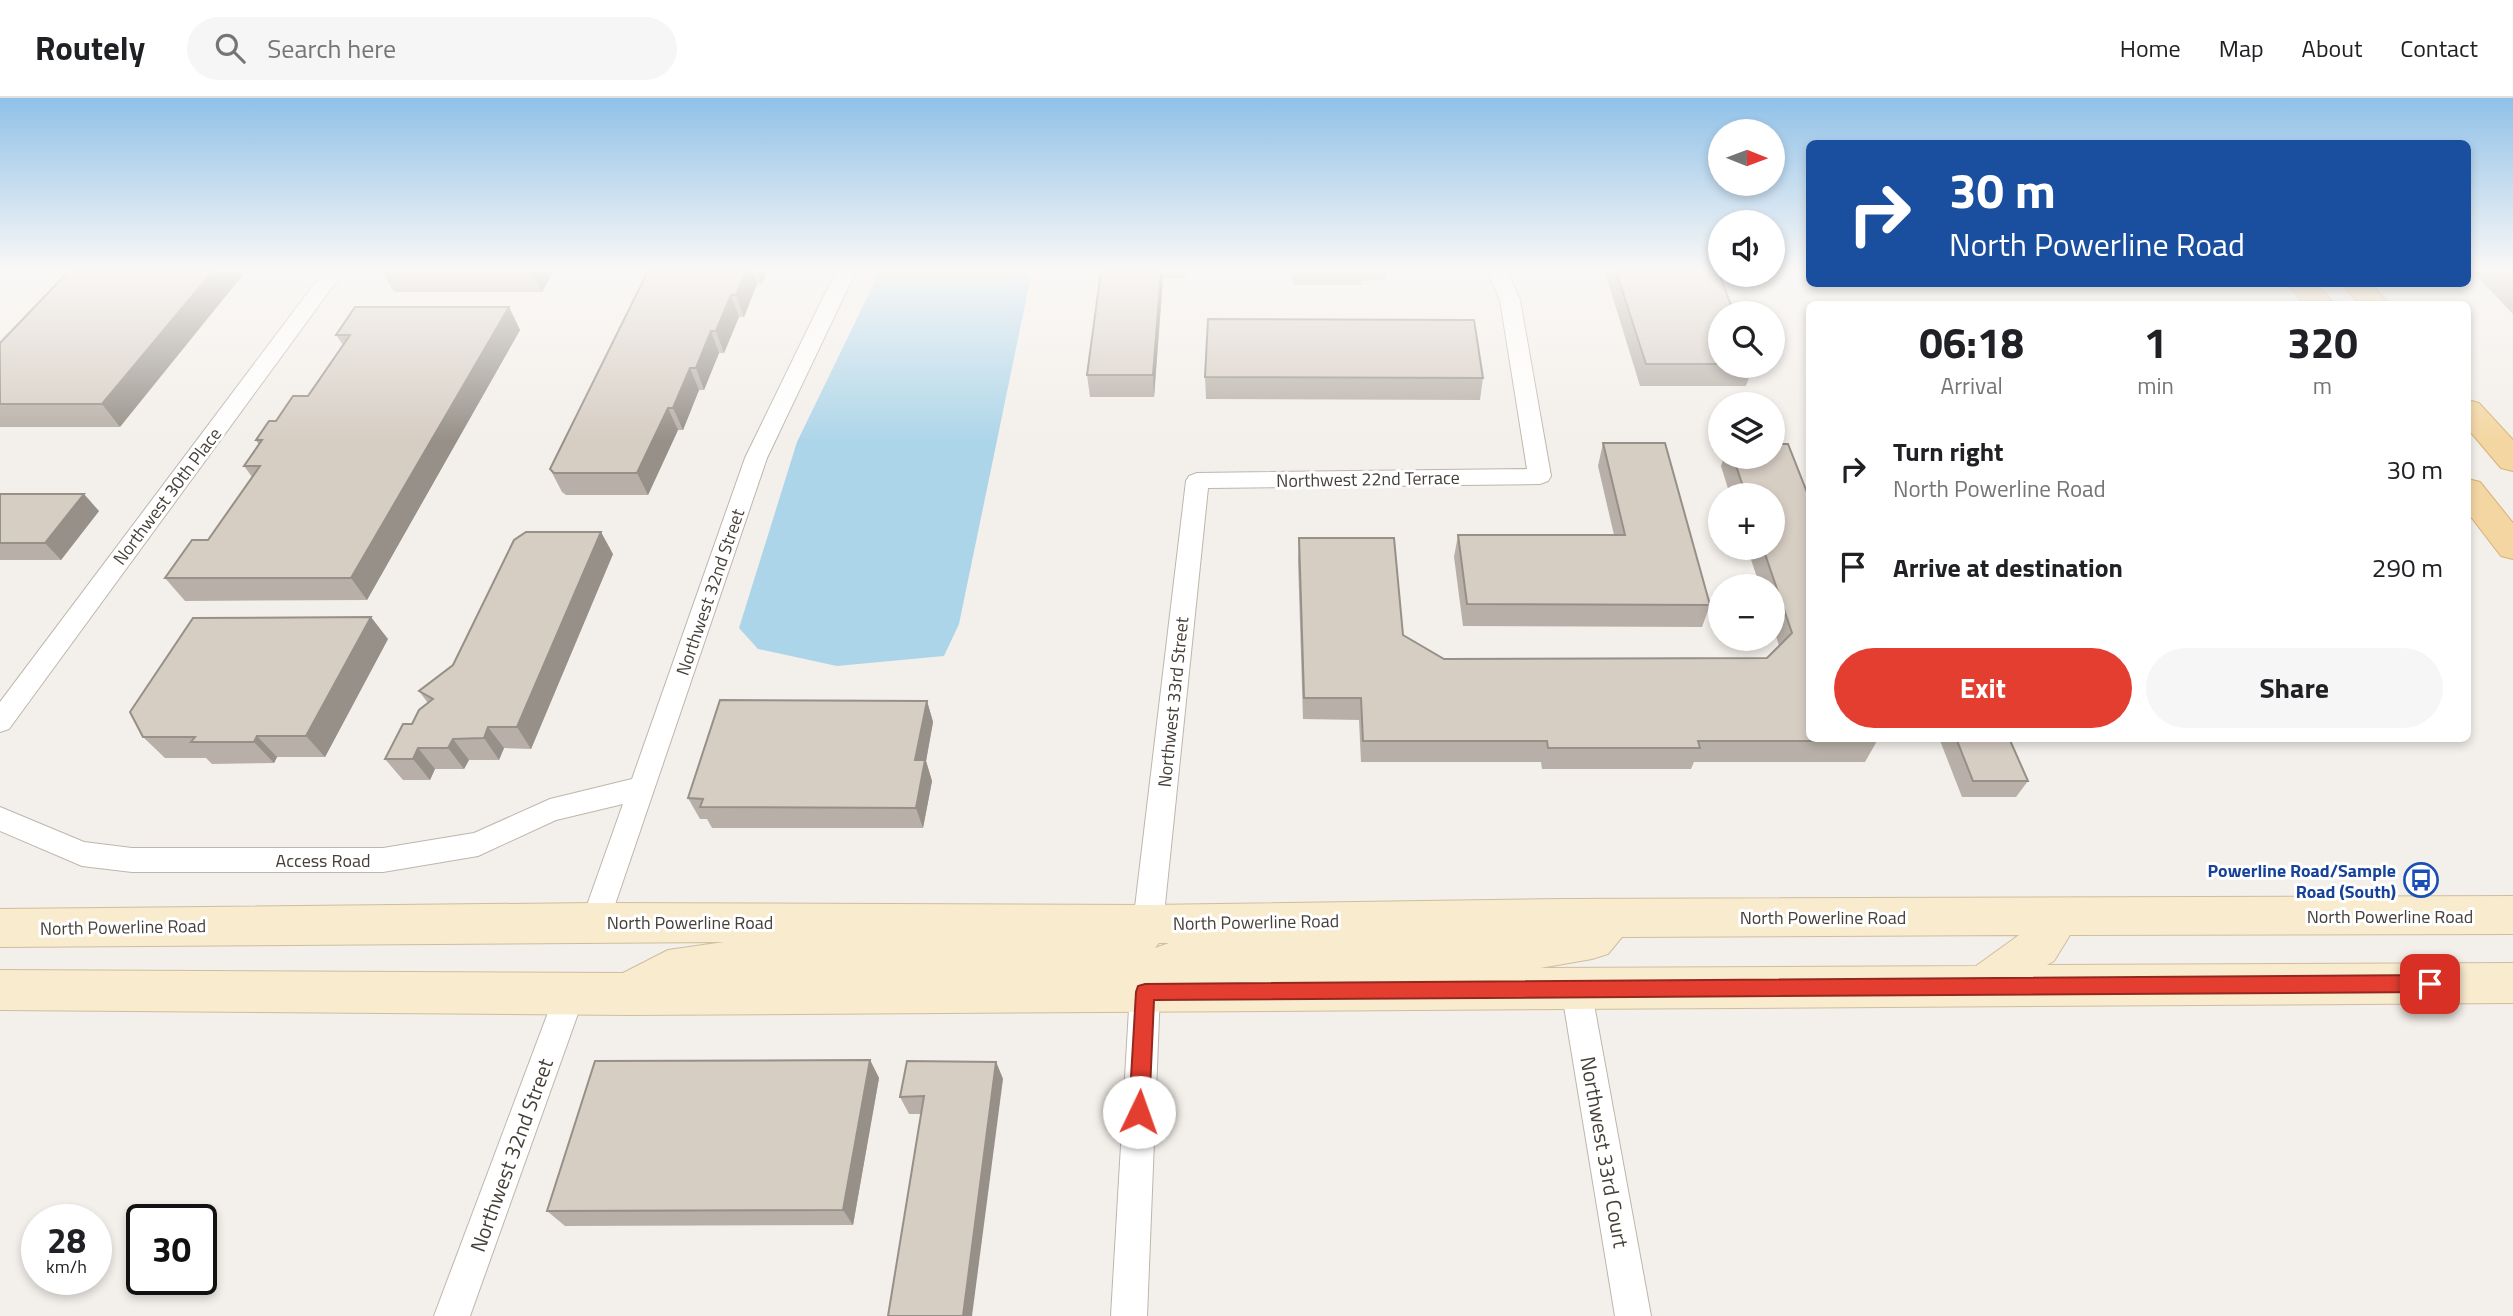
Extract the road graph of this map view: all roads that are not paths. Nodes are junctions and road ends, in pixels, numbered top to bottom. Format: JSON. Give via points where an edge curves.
{"nodes":[{"id":1,"x":292,"y":328,"type":"edge"},
{"id":2,"x":819,"y":328,"type":"edge"},
{"id":3,"x":1515,"y":328,"type":"edge"},
{"id":4,"x":2471,"y":413,"type":"edge"},
{"id":5,"x":2471,"y":428,"type":"edge"},
{"id":6,"x":2506,"y":453,"type":"edge"},
{"id":7,"x":1196,"y":481,"type":"joint"},
{"id":8,"x":2471,"y":494,"type":"edge"},
{"id":9,"x":2513,"y":547,"type":"edge"},
{"id":10,"x":0,"y":722,"type":"edge"},
{"id":11,"x":641,"y":788,"type":"junction"},
{"id":12,"x":0,"y":819,"type":"edge"},
{"id":13,"x":2513,"y":915,"type":"edge"},
{"id":14,"x":2058,"y":917,"type":"junction"},
{"id":15,"x":1611,"y":918,"type":"junction"},
{"id":16,"x":596,"y":922,"type":"junction"},
{"id":17,"x":1148,"y":924,"type":"junction"},
{"id":18,"x":0,"y":928,"type":"edge"},
{"id":19,"x":2513,"y":983,"type":"edge"},
{"id":20,"x":1983,"y":986,"type":"junction"},
{"id":21,"x":1576,"y":988,"type":"junction"},
{"id":22,"x":0,"y":990,"type":"edge"},
{"id":23,"x":1145,"y":992,"type":"junction"},
{"id":24,"x":570,"y":994,"type":"junction"},
{"id":25,"x":629,"y":994,"type":"junction"},
{"id":26,"x":452,"y":1316,"type":"edge"},
{"id":27,"x":1129,"y":1316,"type":"edge"},
{"id":28,"x":1633,"y":1316,"type":"edge"}],
"edges":[{"from":1,"to":10,"type":"street","name":"Northwest 30th Place"},
{"from":2,"to":11,"type":"street","name":"Northwest 32nd Street","via":[[756,458]]},
{"from":3,"to":7,"type":"street","name":"Northwest 22nd Terrace","via":[[1540,476]]},
{"from":4,"to":6,"type":"main road"},
{"from":5,"to":6,"type":"main road"},
{"from":7,"to":17,"type":"street","name":"Northwest 33rd Street"},
{"from":8,"to":9,"type":"main road"},
{"from":11,"to":12,"type":"street","name":"Access Road","via":[[550,810],[478,844],[383,860],[132,860],[82,854]]},
{"from":11,"to":16,"type":"street","name":"Northwest 32nd Street"},
{"from":13,"to":14,"type":"main road","name":"North Powerline Road"},
{"from":14,"to":15,"type":"main road","name":"North Powerline Road"},
{"from":14,"to":20,"type":"main road","via":[[2038,947]]},
{"from":15,"to":17,"type":"main road","name":"North Powerline Road"},
{"from":15,"to":23,"type":"main road","via":[[1592,940],[1526,951],[1221,950],[1159,967]]},
{"from":16,"to":17,"type":"main road","name":"North Powerline Road"},
{"from":16,"to":18,"type":"main road","name":"North Powerline Road"},
{"from":17,"to":25,"type":"main road","via":[[1127,951],[1102,957],[726,961],[668,970]]},
{"from":19,"to":20,"type":"main road"},
{"from":20,"to":21,"type":"main road"},
{"from":21,"to":23,"type":"main road"},
{"from":21,"to":28,"type":"street","name":"Northwest 33rd Court"},
{"from":22,"to":24,"type":"main road"},
{"from":23,"to":25,"type":"main road"},
{"from":23,"to":27,"type":"street"},
{"from":24,"to":25,"type":"main road"},
{"from":24,"to":26,"type":"street","name":"Northwest 32nd Street"}]}
